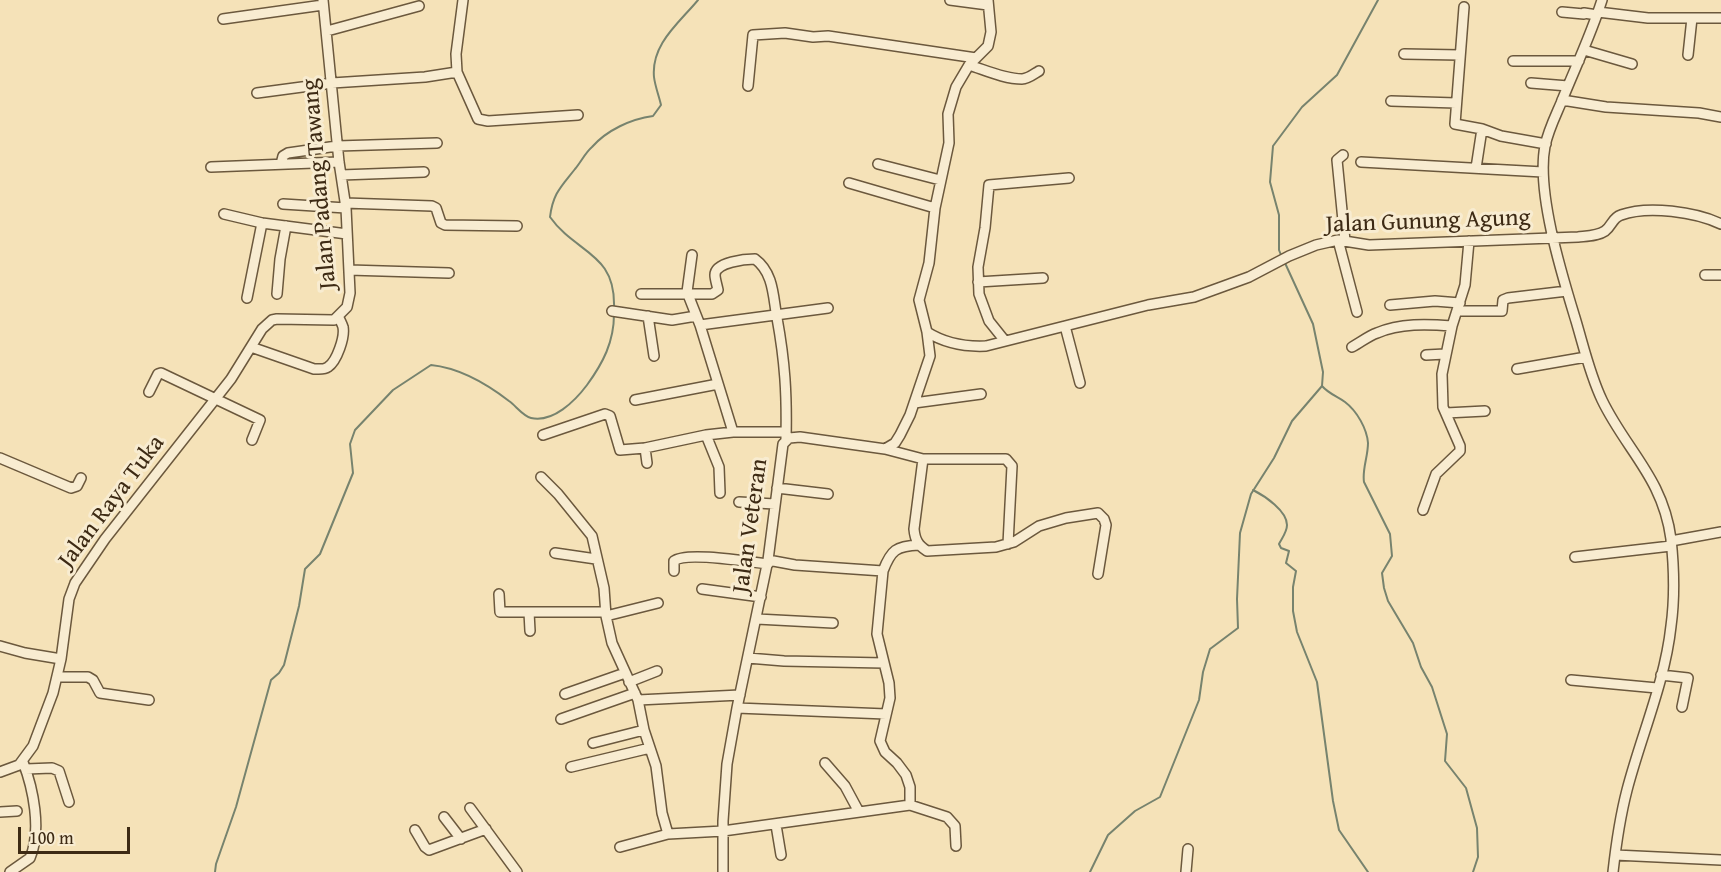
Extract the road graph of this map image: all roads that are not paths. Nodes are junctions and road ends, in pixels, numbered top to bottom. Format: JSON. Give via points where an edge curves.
{"nodes":[{"id":1,"x":462,"y":0,"type":"edge"},
{"id":2,"x":950,"y":0,"type":"edge"},
{"id":3,"x":1590,"y":0,"type":"edge"},
{"id":4,"x":323,"y":2,"type":"edge"},
{"id":5,"x":988,"y":2,"type":"edge"},
{"id":6,"x":419,"y":6,"type":"dead end"},
{"id":7,"x":1464,"y":7,"type":"dead end"},
{"id":8,"x":1599,"y":8,"type":"edge"},
{"id":9,"x":1562,"y":12,"type":"dead end"},
{"id":10,"x":1692,"y":18,"type":"junction"},
{"id":11,"x":1721,"y":18,"type":"edge"},
{"id":12,"x":223,"y":19,"type":"dead end"},
{"id":13,"x":327,"y":31,"type":"junction"},
{"id":14,"x":1584,"y":50,"type":"junction"},
{"id":15,"x":1404,"y":54,"type":"dead end"},
{"id":16,"x":1460,"y":55,"type":"junction"},
{"id":17,"x":1688,"y":55,"type":"dead end"},
{"id":18,"x":1513,"y":61,"type":"dead end"},
{"id":19,"x":1579,"y":61,"type":"junction"},
{"id":20,"x":973,"y":62,"type":"junction"},
{"id":21,"x":1632,"y":64,"type":"dead end"},
{"id":22,"x":1039,"y":71,"type":"dead end"},
{"id":23,"x":457,"y":72,"type":"junction"},
{"id":24,"x":332,"y":83,"type":"junction"},
{"id":25,"x":1531,"y":83,"type":"dead end"},
{"id":26,"x":748,"y":86,"type":"dead end"},
{"id":27,"x":1568,"y":86,"type":"junction"},
{"id":28,"x":256,"y":93,"type":"dead end"},
{"id":29,"x":1391,"y":100,"type":"dead end"},
{"id":30,"x":1562,"y":100,"type":"junction"},
{"id":31,"x":1456,"y":104,"type":"junction"},
{"id":32,"x":578,"y":114,"type":"dead end"},
{"id":33,"x":1721,"y":117,"type":"edge"},
{"id":34,"x":1482,"y":129,"type":"junction"},
{"id":35,"x":437,"y":143,"type":"dead end"},
{"id":36,"x":1546,"y":144,"type":"junction"},
{"id":37,"x":337,"y":146,"type":"junction"},
{"id":38,"x":1343,"y":154,"type":"dead end"},
{"id":39,"x":339,"y":162,"type":"junction"},
{"id":40,"x":1361,"y":162,"type":"dead end"},
{"id":41,"x":281,"y":164,"type":"junction"},
{"id":42,"x":878,"y":164,"type":"dead end"},
{"id":43,"x":211,"y":167,"type":"dead end"},
{"id":44,"x":1476,"y":168,"type":"junction"},
{"id":45,"x":424,"y":172,"type":"dead end"},
{"id":46,"x":1543,"y":172,"type":"junction"},
{"id":47,"x":341,"y":176,"type":"junction"},
{"id":48,"x":1069,"y":178,"type":"dead end"},
{"id":49,"x":940,"y":180,"type":"junction"},
{"id":50,"x":849,"y":183,"type":"dead end"},
{"id":51,"x":283,"y":204,"type":"dead end"},
{"id":52,"x":346,"y":205,"type":"junction"},
{"id":53,"x":935,"y":208,"type":"junction"},
{"id":54,"x":224,"y":214,"type":"dead end"},
{"id":55,"x":262,"y":223,"type":"junction"},
{"id":56,"x":1721,"y":224,"type":"edge"},
{"id":57,"x":517,"y":225,"type":"dead end"},
{"id":58,"x":286,"y":226,"type":"junction"},
{"id":59,"x":347,"y":234,"type":"junction"},
{"id":60,"x":1554,"y":237,"type":"junction"},
{"id":61,"x":1342,"y":240,"type":"junction"},
{"id":62,"x":1469,"y":241,"type":"junction"},
{"id":63,"x":692,"y":255,"type":"dead end"},
{"id":64,"x":348,"y":270,"type":"junction"},
{"id":65,"x":449,"y":273,"type":"dead end"},
{"id":66,"x":1705,"y":275,"type":"dead end"},
{"id":67,"x":1721,"y":275,"type":"edge"},
{"id":68,"x":1043,"y":278,"type":"dead end"},
{"id":69,"x":978,"y":282,"type":"junction"},
{"id":70,"x":1567,"y":291,"type":"junction"},
{"id":71,"x":687,"y":292,"type":"junction"},
{"id":72,"x":277,"y":294,"type":"dead end"},
{"id":73,"x":641,"y":294,"type":"dead end"},
{"id":74,"x":248,"y":298,"type":"dead end"},
{"id":75,"x":1390,"y":305,"type":"dead end"},
{"id":76,"x":1459,"y":307,"type":"junction"},
{"id":77,"x":828,"y":308,"type":"dead end"},
{"id":78,"x":612,"y":311,"type":"dead end"},
{"id":79,"x":1357,"y":312,"type":"dead end"},
{"id":80,"x":776,"y":315,"type":"junction"},
{"id":81,"x":648,"y":316,"type":"junction"},
{"id":82,"x":339,"y":318,"type":"junction"},
{"id":83,"x":698,"y":321,"type":"junction"},
{"id":84,"x":1065,"y":326,"type":"junction"},
{"id":85,"x":1452,"y":326,"type":"junction"},
{"id":86,"x":262,"y":329,"type":"joint"},
{"id":87,"x":927,"y":332,"type":"junction"},
{"id":88,"x":1005,"y":341,"type":"junction"},
{"id":89,"x":947,"y":342,"type":"junction"},
{"id":90,"x":251,"y":347,"type":"junction"},
{"id":91,"x":1352,"y":347,"type":"dead end"},
{"id":92,"x":1445,"y":354,"type":"junction"},
{"id":93,"x":1426,"y":355,"type":"dead end"},
{"id":94,"x":654,"y":356,"type":"dead end"},
{"id":95,"x":930,"y":356,"type":"junction"},
{"id":96,"x":1586,"y":357,"type":"junction"},
{"id":97,"x":1517,"y":369,"type":"dead end"},
{"id":98,"x":1080,"y":382,"type":"dead end"},
{"id":99,"x":718,"y":384,"type":"junction"},
{"id":100,"x":149,"y":392,"type":"dead end"},
{"id":101,"x":981,"y":394,"type":"dead end"},
{"id":102,"x":216,"y":400,"type":"junction"},
{"id":103,"x":635,"y":400,"type":"dead end"},
{"id":104,"x":914,"y":402,"type":"junction"},
{"id":105,"x":1485,"y":411,"type":"dead end"},
{"id":106,"x":1446,"y":413,"type":"junction"},
{"id":107,"x":733,"y":432,"type":"junction"},
{"id":108,"x":543,"y":435,"type":"dead end"},
{"id":109,"x":706,"y":435,"type":"junction"},
{"id":110,"x":786,"y":436,"type":"junction"},
{"id":111,"x":252,"y":440,"type":"dead end"},
{"id":112,"x":645,"y":447,"type":"junction"},
{"id":113,"x":885,"y":448,"type":"junction"},
{"id":114,"x":0,"y":458,"type":"edge"},
{"id":115,"x":923,"y":459,"type":"junction"},
{"id":116,"x":647,"y":463,"type":"dead end"},
{"id":117,"x":541,"y":477,"type":"dead end"},
{"id":118,"x":81,"y":478,"type":"dead end"},
{"id":119,"x":777,"y":488,"type":"junction"},
{"id":120,"x":720,"y":493,"type":"dead end"},
{"id":121,"x":828,"y":494,"type":"dead end"},
{"id":122,"x":739,"y":502,"type":"dead end"},
{"id":123,"x":775,"y":504,"type":"junction"},
{"id":124,"x":1423,"y":510,"type":"dead end"},
{"id":125,"x":1721,"y":532,"type":"edge"},
{"id":126,"x":1008,"y":544,"type":"junction"},
{"id":127,"x":1671,"y":544,"type":"junction"},
{"id":128,"x":919,"y":545,"type":"junction"},
{"id":129,"x":555,"y":554,"type":"dead end"},
{"id":130,"x":1575,"y":557,"type":"dead end"},
{"id":131,"x":596,"y":559,"type":"junction"},
{"id":132,"x":766,"y":563,"type":"junction"},
{"id":133,"x":674,"y":571,"type":"dead end"},
{"id":134,"x":883,"y":571,"type":"junction"},
{"id":135,"x":1098,"y":574,"type":"dead end"},
{"id":136,"x":702,"y":589,"type":"dead end"},
{"id":137,"x":499,"y":594,"type":"dead end"},
{"id":138,"x":761,"y":597,"type":"junction"},
{"id":139,"x":658,"y":603,"type":"dead end"},
{"id":140,"x":530,"y":612,"type":"junction"},
{"id":141,"x":605,"y":614,"type":"junction"},
{"id":142,"x":757,"y":619,"type":"junction"},
{"id":143,"x":832,"y":623,"type":"dead end"},
{"id":144,"x":530,"y":631,"type":"dead end"},
{"id":145,"x":0,"y":646,"type":"edge"},
{"id":146,"x":748,"y":658,"type":"junction"},
{"id":147,"x":61,"y":659,"type":"junction"},
{"id":148,"x":884,"y":663,"type":"junction"},
{"id":149,"x":657,"y":671,"type":"dead end"},
{"id":150,"x":1661,"y":675,"type":"junction"},
{"id":151,"x":57,"y":677,"type":"junction"},
{"id":152,"x":627,"y":678,"type":"junction"},
{"id":153,"x":1571,"y":680,"type":"dead end"},
{"id":154,"x":1657,"y":688,"type":"junction"},
{"id":155,"x":565,"y":694,"type":"dead end"},
{"id":156,"x":740,"y":695,"type":"junction"},
{"id":157,"x":637,"y":697,"type":"junction"},
{"id":158,"x":149,"y":700,"type":"dead end"},
{"id":159,"x":1682,"y":707,"type":"dead end"},
{"id":160,"x":737,"y":708,"type":"junction"},
{"id":161,"x":886,"y":714,"type":"junction"},
{"id":162,"x":561,"y":718,"type":"dead end"},
{"id":163,"x":644,"y":730,"type":"junction"},
{"id":164,"x":593,"y":743,"type":"dead end"},
{"id":165,"x":650,"y":748,"type":"junction"},
{"id":166,"x":825,"y":763,"type":"dead end"},
{"id":167,"x":24,"y":765,"type":"junction"},
{"id":168,"x":571,"y":767,"type":"dead end"},
{"id":169,"x":0,"y":772,"type":"edge"},
{"id":170,"x":69,"y":802,"type":"dead end"},
{"id":171,"x":909,"y":805,"type":"junction"},
{"id":172,"x":470,"y":808,"type":"dead end"},
{"id":173,"x":0,"y":812,"type":"edge"},
{"id":174,"x":17,"y":812,"type":"dead end"},
{"id":175,"x":860,"y":813,"type":"junction"},
{"id":176,"x":444,"y":817,"type":"dead end"},
{"id":177,"x":776,"y":825,"type":"junction"},
{"id":178,"x":486,"y":829,"type":"junction"},
{"id":179,"x":415,"y":830,"type":"dead end"},
{"id":180,"x":723,"y":831,"type":"junction"},
{"id":181,"x":668,"y":834,"type":"junction"},
{"id":182,"x":461,"y":839,"type":"junction"},
{"id":183,"x":956,"y":846,"type":"dead end"},
{"id":184,"x":620,"y":847,"type":"dead end"},
{"id":185,"x":1188,"y":849,"type":"dead end"},
{"id":186,"x":781,"y":855,"type":"dead end"},
{"id":187,"x":1615,"y":855,"type":"junction"},
{"id":188,"x":1721,"y":860,"type":"edge"},
{"id":189,"x":10,"y":872,"type":"edge"},
{"id":190,"x":517,"y":872,"type":"edge"},
{"id":191,"x":723,"y":872,"type":"edge"},
{"id":192,"x":1186,"y":872,"type":"edge"},
{"id":193,"x":1613,"y":872,"type":"edge"}],
"edges":[{"from":1,"to":23,"type":"street"},
{"from":2,"to":5,"type":"street"},
{"from":3,"to":8,"type":"street"},
{"from":4,"to":12,"type":"street"},
{"from":4,"to":13,"type":"street","name":"Jalan Padang Tawang"},
{"from":5,"to":20,"type":"street","via":[[990,39]]},
{"from":6,"to":13,"type":"street"},
{"from":7,"to":16,"type":"street"},
{"from":8,"to":9,"type":"street","via":[[1584,14]]},
{"from":8,"to":10,"type":"street","via":[[1648,18]]},
{"from":8,"to":14,"type":"street"},
{"from":10,"to":11,"type":"street"},
{"from":10,"to":17,"type":"street"},
{"from":13,"to":24,"type":"street","name":"Jalan Padang Tawang"},
{"from":14,"to":19,"type":"street"},
{"from":14,"to":21,"type":"street"},
{"from":15,"to":16,"type":"street"},
{"from":16,"to":31,"type":"street"},
{"from":18,"to":19,"type":"street"},
{"from":19,"to":27,"type":"street"},
{"from":20,"to":22,"type":"street","via":[[1002,76],[1021,79]]},
{"from":20,"to":26,"type":"street","via":[[828,36],[753,31]]},
{"from":20,"to":49,"type":"street","via":[[951,99],[949,143]]},
{"from":23,"to":24,"type":"street"},
{"from":23,"to":32,"type":"street","via":[[481,121]]},
{"from":24,"to":28,"type":"street"},
{"from":24,"to":37,"type":"street","name":"Jalan Padang Tawang"},
{"from":25,"to":27,"type":"street"},
{"from":27,"to":30,"type":"street"},
{"from":29,"to":31,"type":"street"},
{"from":30,"to":33,"type":"street"},
{"from":30,"to":36,"type":"street"},
{"from":31,"to":34,"type":"street","via":[[1455,124]]},
{"from":34,"to":36,"type":"street"},
{"from":34,"to":44,"type":"street"},
{"from":35,"to":37,"type":"street"},
{"from":36,"to":46,"type":"street"},
{"from":37,"to":39,"type":"street","name":"Jalan Padang Tawang"},
{"from":37,"to":41,"type":"street","via":[[288,153]]},
{"from":38,"to":61,"type":"street","via":[[1337,160]]},
{"from":39,"to":41,"type":"street"},
{"from":39,"to":47,"type":"street","name":"Jalan Padang Tawang"},
{"from":40,"to":44,"type":"street"},
{"from":41,"to":43,"type":"street"},
{"from":42,"to":49,"type":"street"},
{"from":44,"to":46,"type":"street"},
{"from":45,"to":47,"type":"street"},
{"from":46,"to":60,"type":"street"},
{"from":47,"to":52,"type":"street","name":"Jalan Padang Tawang"},
{"from":48,"to":69,"type":"street","via":[[989,185]]},
{"from":49,"to":53,"type":"street"},
{"from":50,"to":53,"type":"street"},
{"from":51,"to":52,"type":"street"},
{"from":52,"to":57,"type":"street","via":[[432,206],[446,225]]},
{"from":52,"to":59,"type":"street","name":"Jalan Padang Tawang"},
{"from":53,"to":87,"type":"street","via":[[929,263],[919,300]]},
{"from":54,"to":55,"type":"street"},
{"from":55,"to":58,"type":"street"},
{"from":55,"to":74,"type":"street"},
{"from":56,"to":60,"type":"street","name":"Jalan Gunung Agung","via":[[1694,215],[1648,210],[1621,214],[1602,233]]},
{"from":58,"to":59,"type":"street"},
{"from":58,"to":72,"type":"street"},
{"from":59,"to":64,"type":"street","name":"Jalan Padang Tawang"},
{"from":60,"to":62,"type":"street","name":"Jalan Gunung Agung"},
{"from":60,"to":70,"type":"street"},
{"from":61,"to":62,"type":"street","name":"Jalan Gunung Agung","via":[[1369,244]]},
{"from":61,"to":79,"type":"street"},
{"from":61,"to":84,"type":"street","name":"Jalan Gunung Agung","via":[[1309,247],[1228,286],[1194,297]]},
{"from":62,"to":76,"type":"street"},
{"from":63,"to":71,"type":"street"},
{"from":64,"to":65,"type":"street"},
{"from":64,"to":82,"type":"street","name":"Jalan Padang Tawang","via":[[350,300]]},
{"from":66,"to":67,"type":"street"},
{"from":68,"to":69,"type":"street"},
{"from":69,"to":88,"type":"street","via":[[989,321]]},
{"from":70,"to":76,"type":"street","via":[[1508,298],[1503,300],[1502,312]]},
{"from":70,"to":96,"type":"street"},
{"from":71,"to":73,"type":"street"},
{"from":71,"to":80,"type":"street","via":[[712,294],[718,290],[716,270],[736,261],[755,259],[774,288]]},
{"from":71,"to":83,"type":"street"},
{"from":75,"to":76,"type":"street","via":[[1435,301]]},
{"from":76,"to":85,"type":"street"},
{"from":77,"to":80,"type":"street"},
{"from":78,"to":81,"type":"street"},
{"from":80,"to":83,"type":"street"},
{"from":80,"to":110,"type":"street","via":[[787,386]]},
{"from":81,"to":83,"type":"street"},
{"from":81,"to":94,"type":"street"},
{"from":82,"to":86,"type":"street","name":"Jalan Padang Tawang","via":[[278,319]]},
{"from":82,"to":90,"type":"street","via":[[343,335],[334,360],[323,369]]},
{"from":83,"to":99,"type":"street"},
{"from":84,"to":88,"type":"street","name":"Jalan Gunung Agung"},
{"from":84,"to":98,"type":"street"},
{"from":85,"to":91,"type":"street","via":[[1420,324],[1390,329]]},
{"from":85,"to":92,"type":"street"},
{"from":86,"to":90,"type":"street","name":"Jalan Raya Tuka"},
{"from":87,"to":89,"type":"street"},
{"from":87,"to":95,"type":"street"},
{"from":88,"to":89,"type":"street","name":"Jalan Gunung Agung","via":[[974,347]]},
{"from":89,"to":95,"type":"street"},
{"from":90,"to":102,"type":"street","name":"Jalan Raya Tuka"},
{"from":92,"to":93,"type":"street"},
{"from":92,"to":106,"type":"street","via":[[1442,374]]},
{"from":95,"to":104,"type":"street"},
{"from":96,"to":97,"type":"street"},
{"from":96,"to":127,"type":"street","via":[[1602,400],[1656,487]]},
{"from":99,"to":103,"type":"street"},
{"from":99,"to":107,"type":"street"},
{"from":100,"to":102,"type":"street","via":[[161,373]]},
{"from":101,"to":104,"type":"street"},
{"from":102,"to":111,"type":"street","via":[[260,420]]},
{"from":102,"to":147,"type":"street","name":"Jalan Raya Tuka","via":[[105,539],[75,583]]},
{"from":104,"to":113,"type":"street","via":[[898,440]]},
{"from":105,"to":106,"type":"street"},
{"from":106,"to":124,"type":"street","via":[[1460,451],[1436,474]]},
{"from":107,"to":109,"type":"street"},
{"from":107,"to":110,"type":"street"},
{"from":108,"to":112,"type":"street","via":[[605,414],[610,416],[620,450]]},
{"from":109,"to":112,"type":"street"},
{"from":109,"to":120,"type":"street","via":[[719,467]]},
{"from":110,"to":113,"type":"street","name":"Jalan Veteran"},
{"from":110,"to":119,"type":"street","name":"Jalan Veteran"},
{"from":112,"to":116,"type":"street"},
{"from":113,"to":115,"type":"street","name":"Jalan Veteran"},
{"from":114,"to":118,"type":"street","via":[[71,488]]},
{"from":115,"to":126,"type":"street","name":"Jalan Veteran","via":[[1010,461]]},
{"from":115,"to":128,"type":"street","via":[[914,529]]},
{"from":117,"to":131,"type":"street","via":[[592,536]]},
{"from":119,"to":121,"type":"street"},
{"from":119,"to":123,"type":"street","name":"Jalan Veteran"},
{"from":122,"to":123,"type":"street"},
{"from":123,"to":132,"type":"street","name":"Jalan Veteran"},
{"from":125,"to":127,"type":"street"},
{"from":126,"to":128,"type":"street","via":[[942,552],[927,551]]},
{"from":126,"to":135,"type":"street","via":[[1040,526],[1098,513],[1106,525]]},
{"from":127,"to":130,"type":"street"},
{"from":127,"to":150,"type":"street","via":[[1674,594]]},
{"from":128,"to":134,"type":"street","via":[[895,550]]},
{"from":129,"to":131,"type":"street"},
{"from":131,"to":141,"type":"street","via":[[604,588]]},
{"from":132,"to":133,"type":"street","via":[[676,558]]},
{"from":132,"to":134,"type":"street"},
{"from":132,"to":138,"type":"street","name":"Jalan Veteran"},
{"from":134,"to":148,"type":"street","via":[[877,634]]},
{"from":136,"to":138,"type":"street"},
{"from":137,"to":140,"type":"street","via":[[500,612]]},
{"from":138,"to":142,"type":"street","name":"Jalan Veteran"},
{"from":139,"to":141,"type":"street"},
{"from":140,"to":141,"type":"street"},
{"from":140,"to":144,"type":"street"},
{"from":141,"to":152,"type":"street"},
{"from":142,"to":143,"type":"street"},
{"from":142,"to":146,"type":"street","name":"Jalan Veteran"},
{"from":145,"to":147,"type":"street"},
{"from":146,"to":148,"type":"street"},
{"from":146,"to":156,"type":"street","name":"Jalan Veteran"},
{"from":147,"to":151,"type":"street","name":"Jalan Raya Tuka"},
{"from":148,"to":161,"type":"street","via":[[890,698]]},
{"from":149,"to":152,"type":"street"},
{"from":150,"to":154,"type":"street"},
{"from":150,"to":159,"type":"street","via":[[1688,678]]},
{"from":151,"to":158,"type":"street","via":[[85,676],[93,680],[100,693]]},
{"from":151,"to":167,"type":"street","name":"Jalan Raya Tuka"},
{"from":152,"to":155,"type":"street"},
{"from":152,"to":157,"type":"street"},
{"from":153,"to":154,"type":"street"},
{"from":154,"to":187,"type":"street","via":[[1626,790]]},
{"from":156,"to":157,"type":"street"},
{"from":156,"to":160,"type":"street","name":"Jalan Veteran"},
{"from":157,"to":162,"type":"street"},
{"from":157,"to":163,"type":"street"},
{"from":160,"to":161,"type":"street"},
{"from":160,"to":180,"type":"street","name":"Jalan Veteran","via":[[727,764]]},
{"from":161,"to":171,"type":"street","via":[[880,741],[906,775]]},
{"from":163,"to":164,"type":"street"},
{"from":163,"to":165,"type":"street"},
{"from":165,"to":168,"type":"street"},
{"from":165,"to":181,"type":"street"},
{"from":166,"to":175,"type":"street","via":[[845,786]]},
{"from":167,"to":169,"type":"street"},
{"from":167,"to":170,"type":"street","via":[[59,771]]},
{"from":167,"to":189,"type":"street","via":[[34,794],[34,839],[30,858]]},
{"from":171,"to":175,"type":"street"},
{"from":171,"to":183,"type":"street","via":[[947,817],[955,826]]},
{"from":172,"to":178,"type":"street"},
{"from":173,"to":174,"type":"street"},
{"from":175,"to":177,"type":"street"},
{"from":176,"to":182,"type":"street"},
{"from":177,"to":180,"type":"street"},
{"from":177,"to":186,"type":"street"},
{"from":178,"to":182,"type":"street"},
{"from":178,"to":190,"type":"street"},
{"from":179,"to":182,"type":"street","via":[[429,850]]},
{"from":180,"to":181,"type":"street"},
{"from":180,"to":191,"type":"street","name":"Jalan Veteran"},
{"from":181,"to":184,"type":"street"},
{"from":185,"to":192,"type":"street"},
{"from":187,"to":188,"type":"street"},
{"from":187,"to":193,"type":"street"}]}
